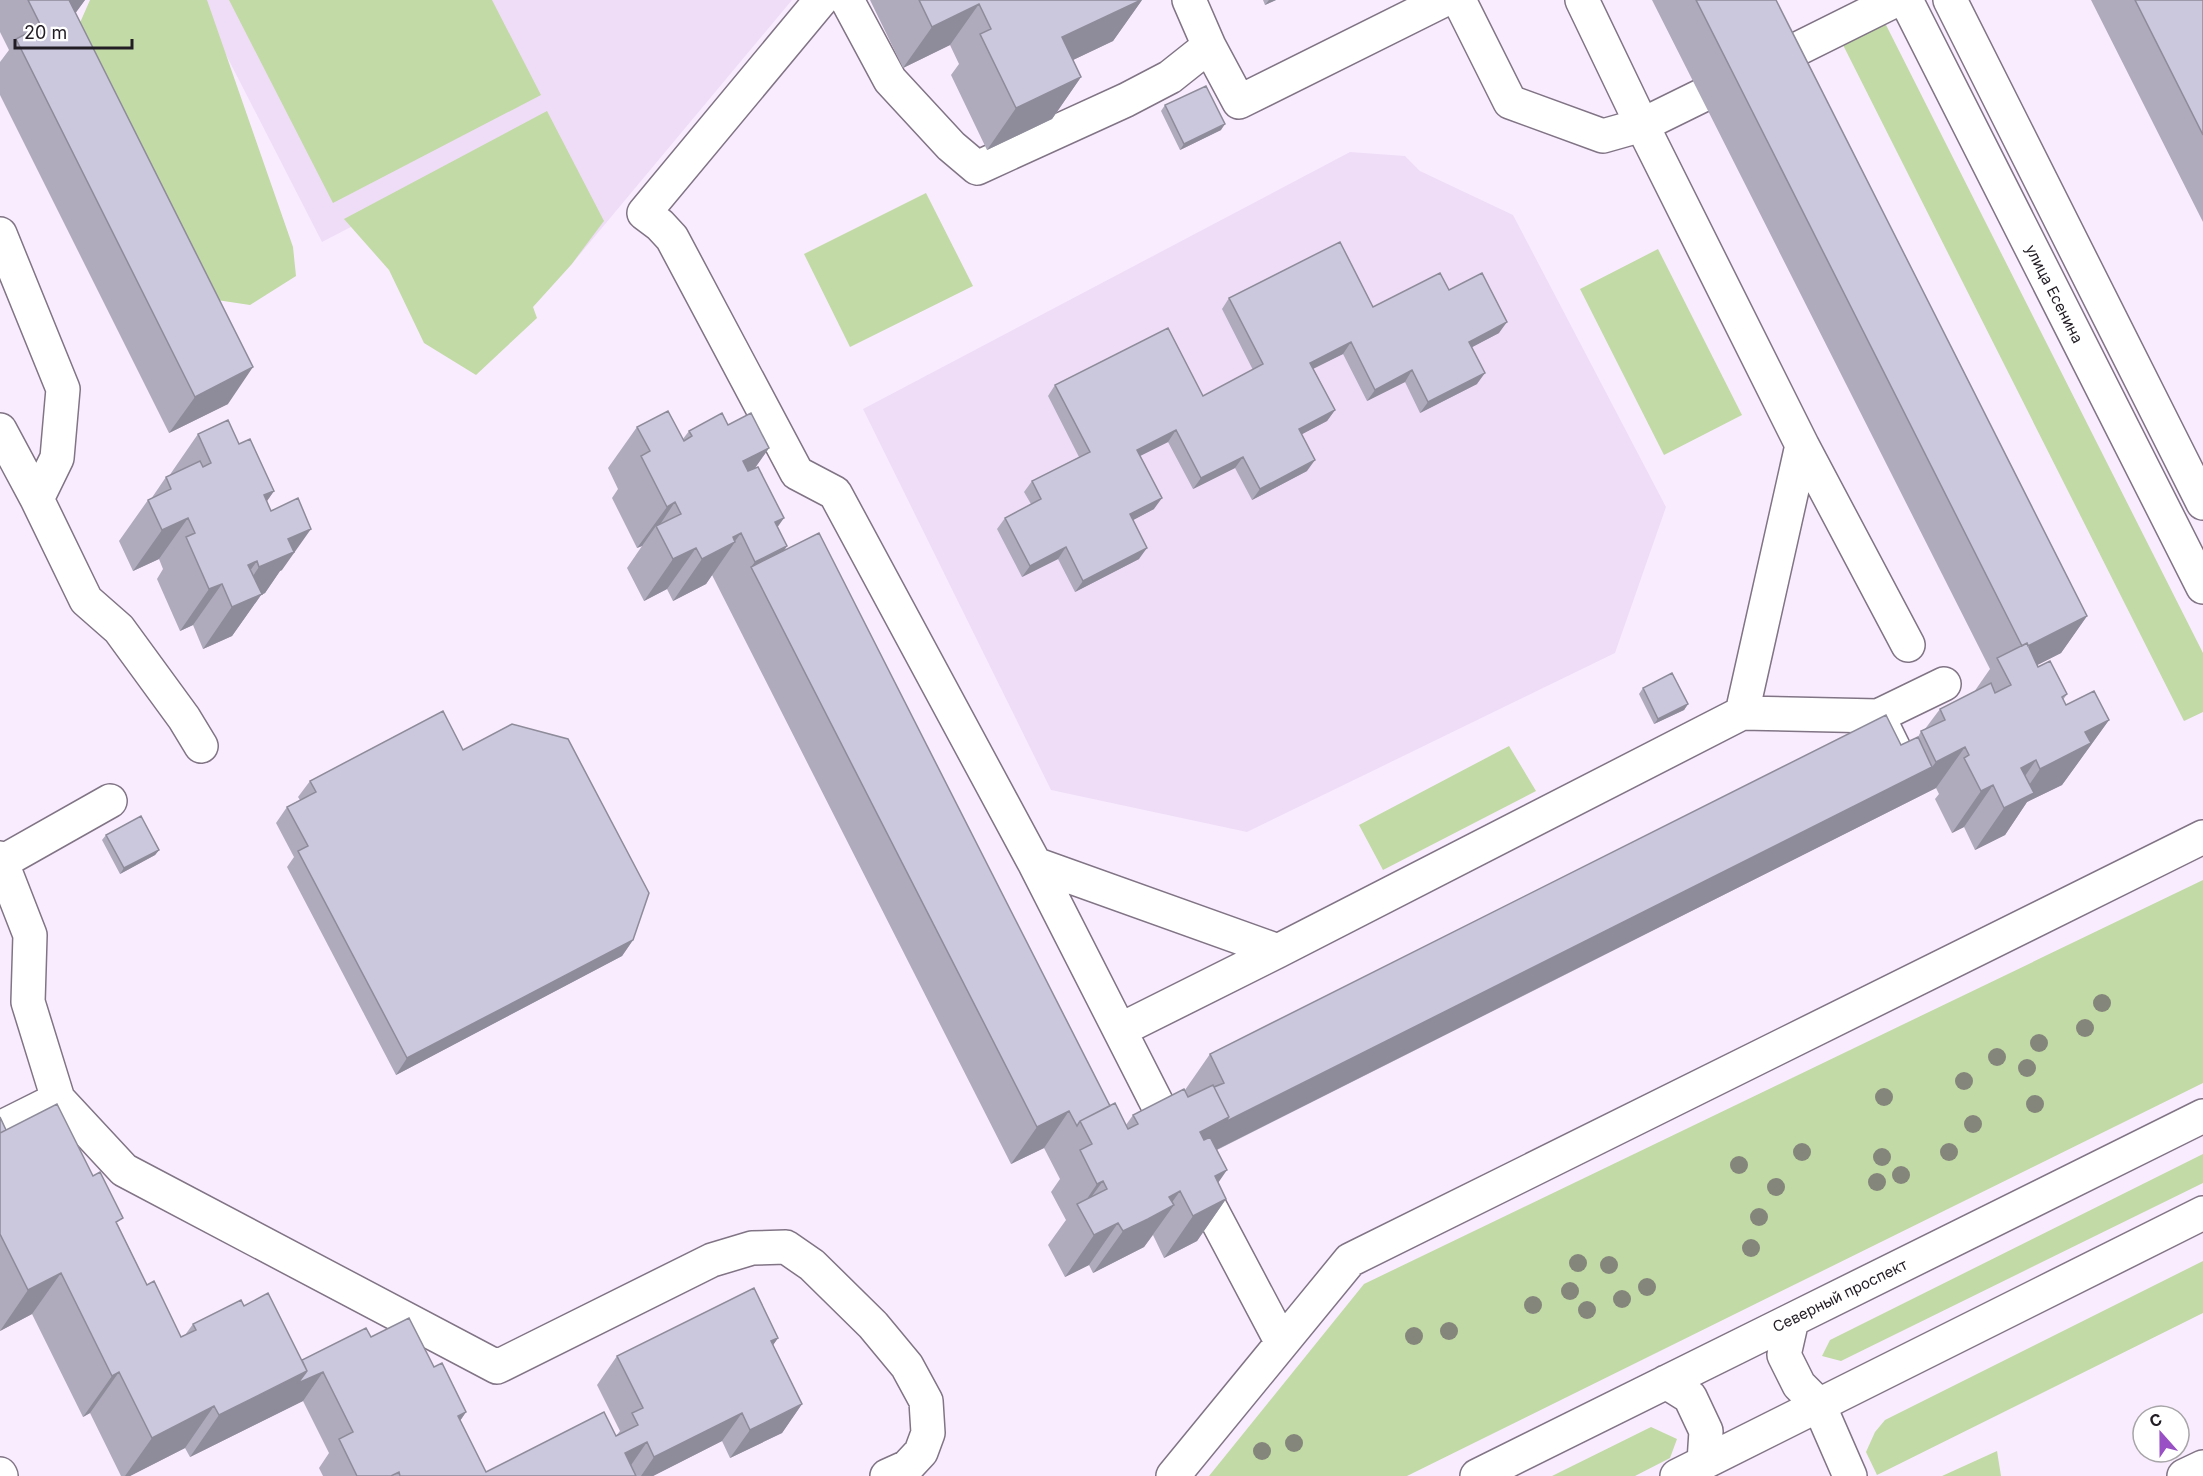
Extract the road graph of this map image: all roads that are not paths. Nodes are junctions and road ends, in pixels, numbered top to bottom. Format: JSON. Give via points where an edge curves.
{"nodes":[{"id":1,"x":820,"y":0,"type":"edge"},
{"id":2,"x":847,"y":0,"type":"edge"},
{"id":3,"x":1189,"y":0,"type":"edge"},
{"id":4,"x":1444,"y":0,"type":"edge"},
{"id":5,"x":1460,"y":0,"type":"edge"},
{"id":6,"x":1582,"y":0,"type":"edge"},
{"id":7,"x":1896,"y":0,"type":"edge"},
{"id":8,"x":1906,"y":0,"type":"edge"},
{"id":9,"x":1950,"y":0,"type":"edge"},
{"id":10,"x":1209,"y":46,"type":"junction"},
{"id":11,"x":1765,"y":65,"type":"edge"},
{"id":12,"x":1701,"y":96,"type":"dead end"},
{"id":13,"x":1642,"y":125,"type":"junction"},
{"id":14,"x":0,"y":234,"type":"edge"},
{"id":15,"x":0,"y":430,"type":"edge"},
{"id":16,"x":1802,"y":445,"type":"junction"},
{"id":17,"x":37,"y":499,"type":"junction"},
{"id":18,"x":2203,"y":503,"type":"edge"},
{"id":19,"x":2203,"y":587,"type":"edge"},
{"id":20,"x":1908,"y":645,"type":"dead end"},
{"id":21,"x":1944,"y":684,"type":"dead end"},
{"id":22,"x":1742,"y":713,"type":"junction"},
{"id":23,"x":1878,"y":716,"type":"junction"},
{"id":24,"x":201,"y":746,"type":"dead end"},
{"id":25,"x":1903,"y":767,"type":"edge"},
{"id":26,"x":110,"y":801,"type":"dead end"},
{"id":27,"x":2203,"y":837,"type":"edge"},
{"id":28,"x":1,"y":860,"type":"edge"},
{"id":29,"x":1035,"y":864,"type":"junction"},
{"id":30,"x":1278,"y":951,"type":"junction"},
{"id":31,"x":1119,"y":1030,"type":"junction"},
{"id":32,"x":58,"y":1099,"type":"junction"},
{"id":33,"x":2203,"y":1116,"type":"edge"},
{"id":34,"x":0,"y":1128,"type":"edge"},
{"id":35,"x":1172,"y":1133,"type":"edge"},
{"id":36,"x":1187,"y":1165,"type":"edge"},
{"id":37,"x":2203,"y":1213,"type":"edge"},
{"id":38,"x":1792,"y":1320,"type":"junction"},
{"id":39,"x":1282,"y":1343,"type":"junction"},
{"id":40,"x":1666,"y":1383,"type":"junction"},
{"id":41,"x":1818,"y":1405,"type":"junction"},
{"id":42,"x":2203,"y":1467,"type":"edge"},
{"id":43,"x":1697,"y":1471,"type":"edge"},
{"id":44,"x":887,"y":1476,"type":"edge"},
{"id":45,"x":1173,"y":1476,"type":"edge"},
{"id":46,"x":1478,"y":1476,"type":"edge"},
{"id":47,"x":1850,"y":1476,"type":"edge"},
{"id":48,"x":2184,"y":1476,"type":"edge"}],
"edges":[{"from":1,"to":29,"type":"street","via":[[644,213],[672,238],[797,473],[835,492]]},
{"from":2,"to":10,"type":"street","via":[[890,80],[951,146],[977,168],[1126,100],[1170,76]]},
{"from":3,"to":10,"type":"street"},
{"from":4,"to":10,"type":"street","via":[[1239,102]]},
{"from":5,"to":13,"type":"street","via":[[1510,102],[1603,136]]},
{"from":6,"to":13,"type":"street"},
{"from":7,"to":11,"type":"street"},
{"from":8,"to":19,"type":"street","name":"улица Есенина"},
{"from":9,"to":18,"type":"street"},
{"from":12,"to":13,"type":"street"},
{"from":13,"to":16,"type":"street"},
{"from":14,"to":17,"type":"street","via":[[63,389],[57,458]]},
{"from":15,"to":17,"type":"street"},
{"from":16,"to":20,"type":"street"},
{"from":16,"to":22,"type":"street"},
{"from":17,"to":24,"type":"street","via":[[86,600],[119,629]]},
{"from":21,"to":23,"type":"street"},
{"from":22,"to":23,"type":"street"},
{"from":22,"to":30,"type":"street"},
{"from":23,"to":25,"type":"street"},
{"from":26,"to":28,"type":"street"},
{"from":27,"to":39,"type":"street","via":[[1350,1260]]},
{"from":28,"to":32,"type":"street","via":[[30,935],[28,1002]]},
{"from":29,"to":30,"type":"street"},
{"from":29,"to":31,"type":"street"},
{"from":30,"to":31,"type":"street"},
{"from":31,"to":35,"type":"street"},
{"from":32,"to":34,"type":"street"},
{"from":32,"to":44,"type":"street","via":[[124,1170],[497,1367],[712,1260],[752,1248],[786,1247],[812,1265],[873,1325],[907,1366],[926,1401],[928,1433],[921,1452],[908,1467]]},
{"from":33,"to":38,"type":"street","name":"Северный проспект"},
{"from":36,"to":39,"type":"street"},
{"from":37,"to":41,"type":"street"},
{"from":38,"to":40,"type":"street","name":"Северный проспект"},
{"from":38,"to":41,"type":"street","via":[[1784,1355],[1799,1385]]},
{"from":39,"to":45,"type":"street"},
{"from":40,"to":43,"type":"street","via":[[1690,1397],[1706,1431]]},
{"from":40,"to":46,"type":"street","name":"Северный проспект"},
{"from":41,"to":43,"type":"street"},
{"from":41,"to":47,"type":"street"},
{"from":42,"to":48,"type":"street"}]}
